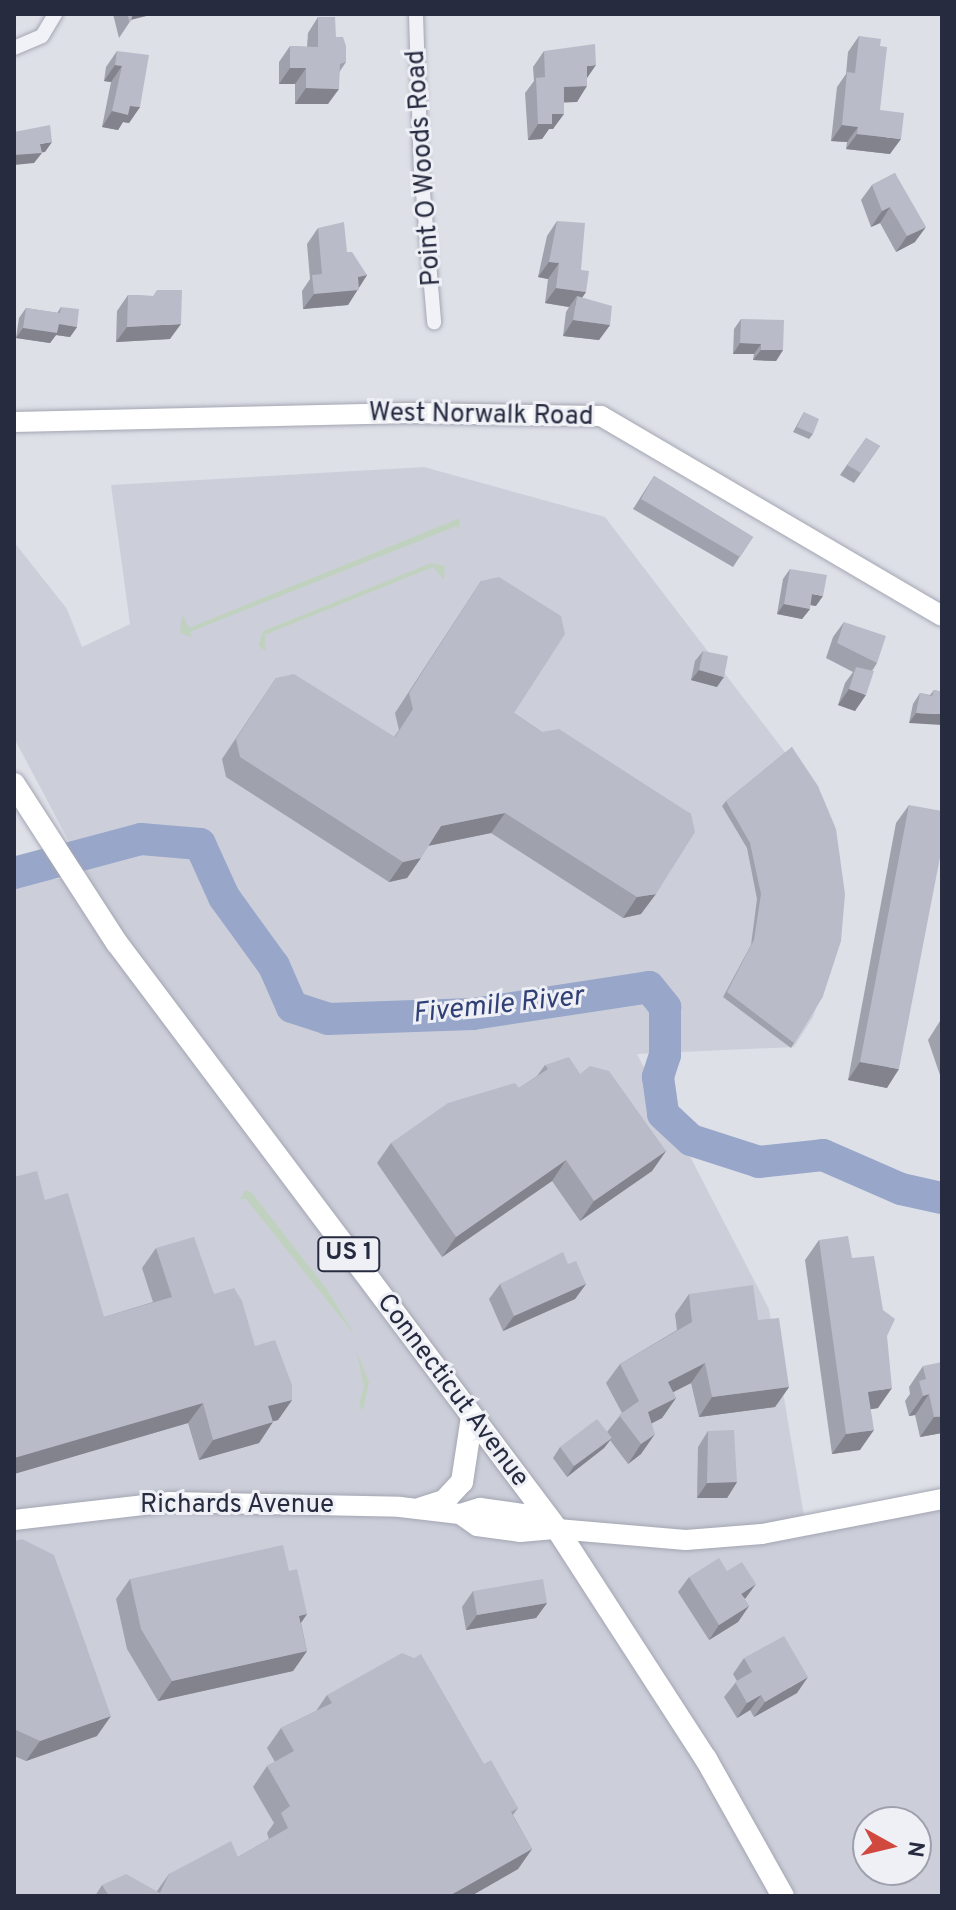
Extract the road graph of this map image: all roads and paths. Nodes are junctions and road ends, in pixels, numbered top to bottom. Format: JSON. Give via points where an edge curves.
{"nodes":[{"id":1,"x":55,"y":14,"type":"edge"},
{"id":2,"x":416,"y":14,"type":"edge"},
{"id":3,"x":14,"y":48,"type":"edge"},
{"id":4,"x":434,"y":322,"type":"dead end"},
{"id":5,"x":14,"y":422,"type":"edge"},
{"id":6,"x":942,"y":616,"type":"edge"},
{"id":7,"x":14,"y":784,"type":"edge"},
{"id":8,"x":472,"y":1417,"type":"junction"},
{"id":9,"x":942,"y":1499,"type":"edge"},
{"id":10,"x":422,"y":1508,"type":"junction"},
{"id":11,"x":14,"y":1520,"type":"edge"},
{"id":12,"x":557,"y":1529,"type":"junction"},
{"id":13,"x":783,"y":1896,"type":"edge"}],
"edges":[{"from":1,"to":3,"type":"street","via":[[42,36]]},
{"from":2,"to":4,"type":"street","name":"Point O Woods Road","via":[[421,169]]},
{"from":5,"to":6,"type":"main road","name":"West Norwalk Road","via":[[409,413],[601,416]]},
{"from":7,"to":8,"type":"main road","name":"Connecticut Avenue","number":"US 1","via":[[117,943]]},
{"from":8,"to":10,"type":"main road","via":[[462,1482],[444,1501]]},
{"from":8,"to":12,"type":"main road","name":"Connecticut Avenue","number":"US 1"},
{"from":9,"to":12,"type":"main road","name":"Richards Avenue","via":[[762,1534],[714,1538],[638,1539]]},
{"from":10,"to":11,"type":"main road","name":"Richards Avenue","via":[[169,1502]]},
{"from":10,"to":12,"type":"main road","name":"Richards Avenue","via":[[523,1514]]},
{"from":12,"to":13,"type":"main road","name":"Connecticut Avenue","number":"US 1","via":[[698,1746]]}]}
